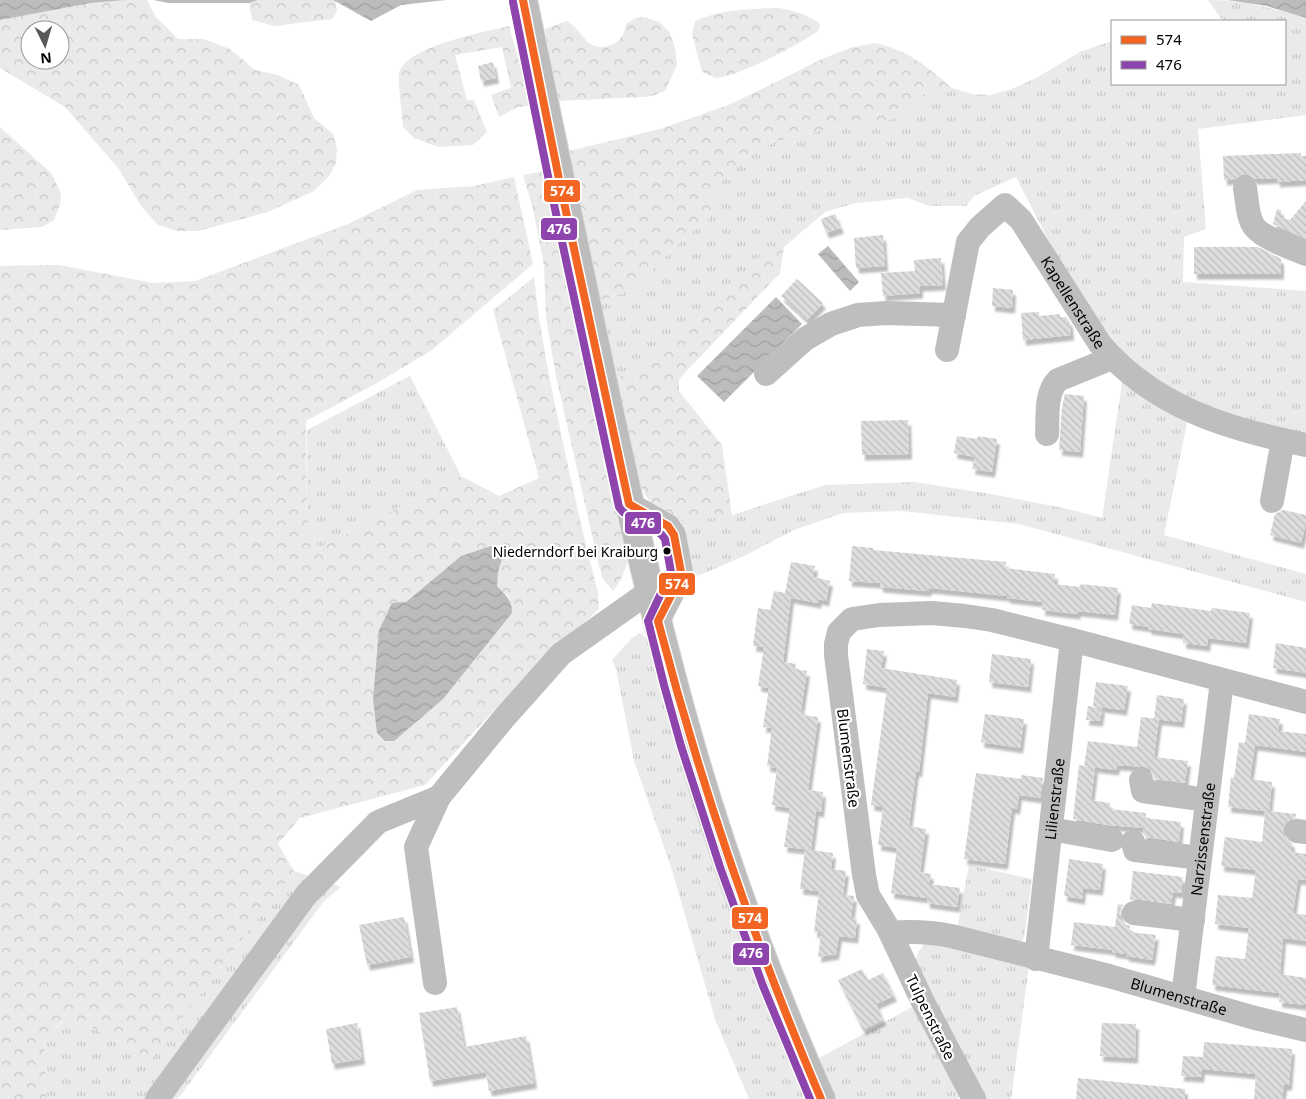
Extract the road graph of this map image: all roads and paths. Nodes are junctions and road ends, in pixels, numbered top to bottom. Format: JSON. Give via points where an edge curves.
{"nodes":[{"id":1,"x":523,"y":0,"type":"edge"},
{"id":2,"x":1245,"y":188,"type":"dead end"},
{"id":3,"x":1306,"y":254,"type":"edge"},
{"id":4,"x":954,"y":315,"type":"junction"},
{"id":5,"x":947,"y":350,"type":"dead end"},
{"id":6,"x":1112,"y":358,"type":"junction"},
{"id":7,"x":766,"y":374,"type":"dead end"},
{"id":8,"x":1047,"y":434,"type":"dead end"},
{"id":9,"x":1295,"y":442,"type":"edge"},
{"id":10,"x":1272,"y":501,"type":"dead end"},
{"id":11,"x":629,"y":504,"type":"junction"},
{"id":12,"x":650,"y":591,"type":"junction"},
{"id":13,"x":658,"y":621,"type":"junction"},
{"id":14,"x":1072,"y":640,"type":"junction"},
{"id":15,"x":1222,"y":681,"type":"junction"},
{"id":16,"x":1306,"y":702,"type":"edge"},
{"id":17,"x":1141,"y":780,"type":"dead end"},
{"id":18,"x":439,"y":797,"type":"junction"},
{"id":19,"x":1207,"y":800,"type":"junction"},
{"id":20,"x":1051,"y":829,"type":"junction"},
{"id":21,"x":1200,"y":858,"type":"junction"},
{"id":22,"x":1134,"y":913,"type":"dead end"},
{"id":23,"x":1193,"y":920,"type":"junction"},
{"id":24,"x":891,"y":933,"type":"junction"},
{"id":25,"x":1036,"y":959,"type":"junction"},
{"id":26,"x":435,"y":983,"type":"dead end"},
{"id":27,"x":1183,"y":997,"type":"junction"},
{"id":28,"x":1306,"y":1030,"type":"edge"},
{"id":29,"x":157,"y":1099,"type":"edge"},
{"id":30,"x":821,"y":1099,"type":"edge"},
{"id":31,"x":974,"y":1099,"type":"edge"}],
"edges":[{"from":1,"to":11,"type":"main road"},
{"from":2,"to":3,"type":"street","via":[[1252,225],[1261,234]]},
{"from":4,"to":5,"type":"street","name":"Kapellenstraße"},
{"from":4,"to":6,"type":"street","name":"Kapellenstraße","via":[[968,242],[1005,205],[1021,220],[1086,325]]},
{"from":4,"to":7,"type":"street","via":[[858,315],[830,324],[806,339]]},
{"from":6,"to":8,"type":"street","via":[[1053,385]]},
{"from":6,"to":9,"type":"street","name":"Kapellenstraße","via":[[1146,386],[1178,406],[1215,422]]},
{"from":9,"to":10,"type":"street"},
{"from":11,"to":12,"type":"main road"},
{"from":11,"to":13,"type":"street","via":[[668,526],[674,535],[681,572]]},
{"from":12,"to":13,"type":"main road"},
{"from":12,"to":18,"type":"street","via":[[561,654]]},
{"from":13,"to":30,"type":"main road","via":[[696,762],[732,873],[793,1035]]},
{"from":14,"to":15,"type":"street","name":"Blumenstraße"},
{"from":14,"to":20,"type":"street","name":"Lilienstraße"},
{"from":14,"to":24,"type":"street","name":"Blumenstraße","via":[[992,620],[932,613],[852,619],[840,632],[836,655],[864,876],[868,894]]},
{"from":15,"to":16,"type":"street","name":"Blumenstraße"},
{"from":15,"to":19,"type":"street","name":"Narzissenstraße"},
{"from":17,"to":19,"type":"street","via":[[1143,791]]},
{"from":18,"to":26,"type":"street","via":[[416,847]]},
{"from":18,"to":29,"type":"street","via":[[378,822],[306,895]]},
{"from":19,"to":21,"type":"street","name":"Narzissenstraße"},
{"from":20,"to":21,"type":"street","via":[[1123,841],[1135,850]]},
{"from":20,"to":25,"type":"street","name":"Lilienstraße"},
{"from":21,"to":23,"type":"street","name":"Narzissenstraße"},
{"from":22,"to":23,"type":"street"},
{"from":23,"to":27,"type":"street","name":"Narzissenstraße"},
{"from":24,"to":25,"type":"street","name":"Blumenstraße","via":[[929,932]]},
{"from":24,"to":31,"type":"street","name":"Tulpenstraße"},
{"from":25,"to":27,"type":"street","name":"Blumenstraße"},
{"from":27,"to":28,"type":"street","name":"Blumenstraße"}]}
